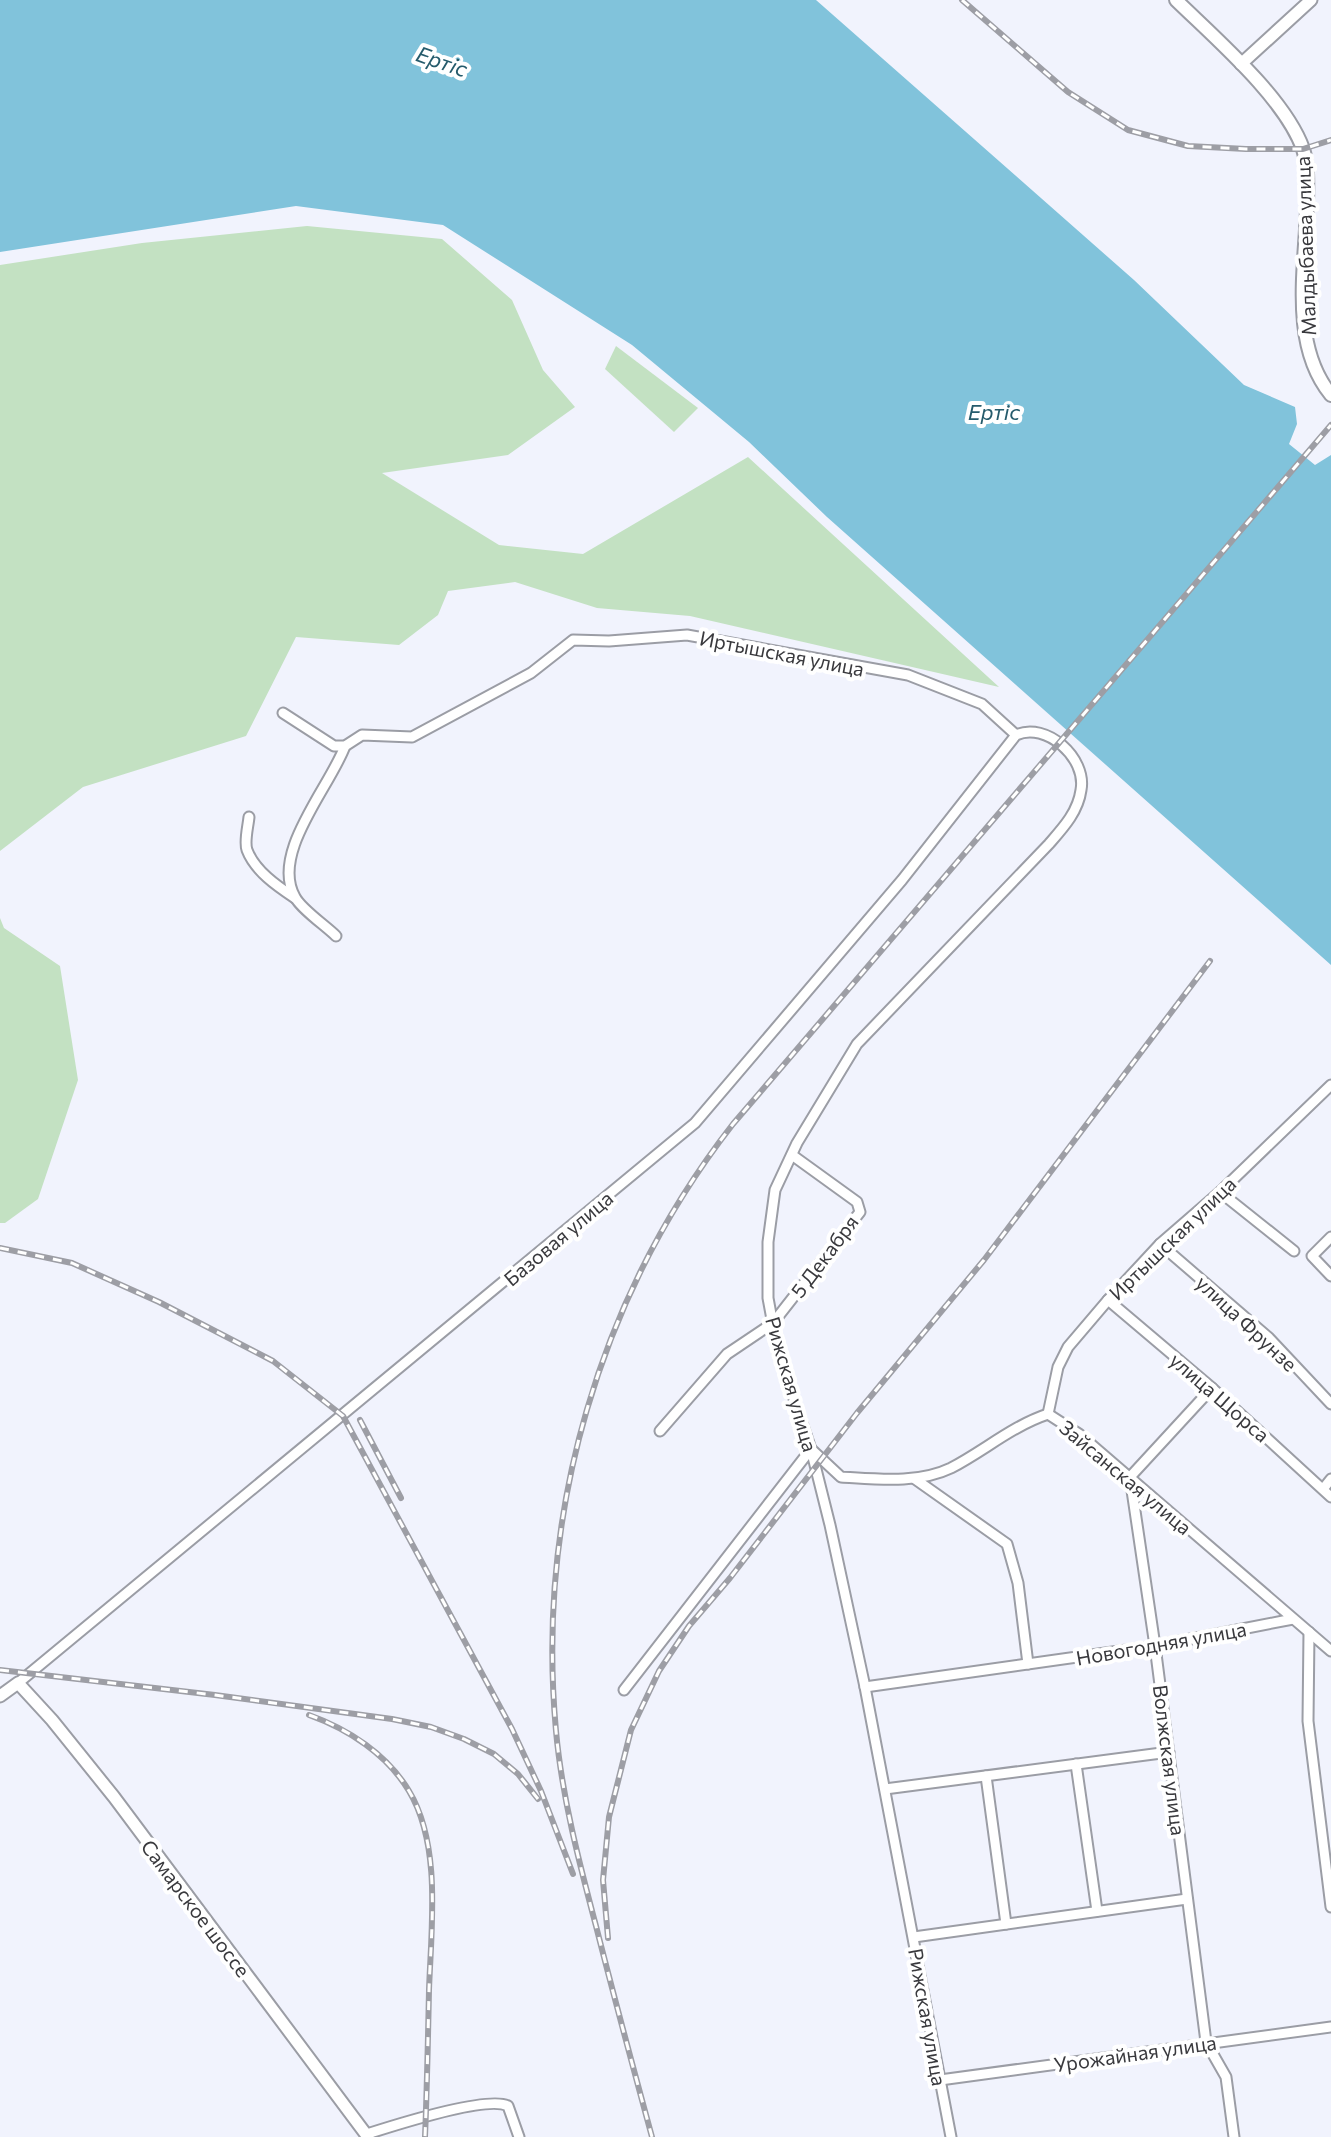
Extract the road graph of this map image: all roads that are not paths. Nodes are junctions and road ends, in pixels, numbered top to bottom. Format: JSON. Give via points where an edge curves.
{"nodes":[{"id":1,"x":1176,"y":0,"type":"edge"},
{"id":2,"x":1311,"y":0,"type":"edge"},
{"id":3,"x":1241,"y":64,"type":"junction"},
{"id":4,"x":1331,"y":395,"type":"edge"},
{"id":5,"x":283,"y":713,"type":"dead end"},
{"id":6,"x":1016,"y":735,"type":"junction"},
{"id":7,"x":345,"y":746,"type":"junction"},
{"id":8,"x":249,"y":817,"type":"dead end"},
{"id":9,"x":295,"y":898,"type":"junction"},
{"id":10,"x":336,"y":936,"type":"dead end"},
{"id":11,"x":1331,"y":1085,"type":"edge"},
{"id":12,"x":792,"y":1155,"type":"junction"},
{"id":13,"x":1220,"y":1192,"type":"junction"},
{"id":14,"x":1331,"y":1237,"type":"edge"},
{"id":15,"x":1160,"y":1244,"type":"junction"},
{"id":16,"x":1294,"y":1251,"type":"dead end"},
{"id":17,"x":1331,"y":1276,"type":"edge"},
{"id":18,"x":1108,"y":1300,"type":"junction"},
{"id":19,"x":773,"y":1323,"type":"junction"},
{"id":20,"x":1212,"y":1388,"type":"junction"},
{"id":21,"x":1331,"y":1404,"type":"edge"},
{"id":22,"x":1048,"y":1414,"type":"junction"},
{"id":23,"x":660,"y":1431,"type":"dead end"},
{"id":24,"x":811,"y":1449,"type":"junction"},
{"id":25,"x":1130,"y":1477,"type":"junction"},
{"id":26,"x":915,"y":1479,"type":"junction"},
{"id":27,"x":1331,"y":1479,"type":"edge"},
{"id":28,"x":1323,"y":1489,"type":"junction"},
{"id":29,"x":1331,"y":1497,"type":"edge"},
{"id":30,"x":1293,"y":1619,"type":"junction"},
{"id":31,"x":1309,"y":1632,"type":"junction"},
{"id":32,"x":1155,"y":1646,"type":"junction"},
{"id":33,"x":1331,"y":1651,"type":"edge"},
{"id":34,"x":1028,"y":1664,"type":"junction"},
{"id":35,"x":18,"y":1683,"type":"junction"},
{"id":36,"x":865,"y":1687,"type":"junction"},
{"id":37,"x":624,"y":1690,"type":"dead end"},
{"id":38,"x":0,"y":1696,"type":"edge"},
{"id":39,"x":1169,"y":1752,"type":"junction"},
{"id":40,"x":1076,"y":1764,"type":"junction"},
{"id":41,"x":986,"y":1776,"type":"junction"},
{"id":42,"x":885,"y":1789,"type":"junction"},
{"id":43,"x":1187,"y":1899,"type":"junction"},
{"id":44,"x":1331,"y":1907,"type":"edge"},
{"id":45,"x":1097,"y":1911,"type":"junction"},
{"id":46,"x":1006,"y":1924,"type":"junction"},
{"id":47,"x":914,"y":1937,"type":"junction"},
{"id":48,"x":1331,"y":2027,"type":"edge"},
{"id":49,"x":1206,"y":2042,"type":"junction"},
{"id":50,"x":940,"y":2080,"type":"junction"},
{"id":51,"x":368,"y":2136,"type":"edge"},
{"id":52,"x":519,"y":2137,"type":"edge"},
{"id":53,"x":951,"y":2137,"type":"edge"},
{"id":54,"x":1234,"y":2137,"type":"edge"}],
"edges":[{"from":1,"to":3,"type":"main road","name":"Малдыбаева улица"},
{"from":2,"to":3,"type":"street"},
{"from":3,"to":4,"type":"main road","name":"Малдыбаева улица","via":[[1277,105],[1303,149],[1303,316],[1309,352]]},
{"from":5,"to":7,"type":"street","via":[[334,746]]},
{"from":6,"to":7,"type":"street","name":"Иртышская улица","via":[[982,704],[908,675],[687,635],[573,640],[531,673],[412,737],[362,735]]},
{"from":6,"to":12,"type":"street","name":"Рижская улица","via":[[1026,730],[1052,739],[1080,771],[1082,786],[1070,820],[857,1044]]},
{"from":6,"to":35,"type":"street","name":"Базовая улица","via":[[902,880],[695,1123]]},
{"from":7,"to":9,"type":"street","via":[[291,852]]},
{"from":8,"to":9,"type":"street","via":[[246,848],[258,867]]},
{"from":9,"to":10,"type":"street"},
{"from":11,"to":13,"type":"street","name":"Иртышская улица"},
{"from":12,"to":19,"type":"street","name":"Рижская улица","via":[[775,1190],[768,1242]]},
{"from":12,"to":19,"type":"street","name":"5 Декабря","via":[[857,1202],[860,1212]]},
{"from":13,"to":15,"type":"street","name":"Иртышская улица"},
{"from":13,"to":16,"type":"street"},
{"from":14,"to":17,"type":"street","via":[[1312,1256]]},
{"from":15,"to":18,"type":"street","name":"Иртышская улица"},
{"from":15,"to":21,"type":"street","name":"улица Фрунзе","via":[[1269,1338]]},
{"from":18,"to":20,"type":"street","name":"улица Щорса"},
{"from":18,"to":22,"type":"street","name":"Иртышская улица","via":[[1068,1347]]},
{"from":19,"to":23,"type":"street","name":"5 Декабря","via":[[727,1354]]},
{"from":19,"to":24,"type":"street","name":"Рижская улица"},
{"from":20,"to":25,"type":"street"},
{"from":20,"to":28,"type":"street","name":"улица Щорса"},
{"from":22,"to":25,"type":"street","name":"Зайсанская улица"},
{"from":22,"to":26,"type":"street","name":"Зайсанская улица","via":[[1028,1420],[949,1469]]},
{"from":24,"to":26,"type":"street","name":"Зайсанская улица","via":[[841,1477]]},
{"from":24,"to":36,"type":"street","name":"Рижская улица"},
{"from":24,"to":37,"type":"street"},
{"from":25,"to":30,"type":"street","name":"Зайсанская улица"},
{"from":25,"to":32,"type":"street","name":"Волжская улица"},
{"from":26,"to":34,"type":"street","via":[[1007,1544],[1018,1583]]},
{"from":27,"to":28,"type":"street"},
{"from":28,"to":29,"type":"street","name":"улица Щорса"},
{"from":30,"to":31,"type":"street","name":"Зайсанская улица"},
{"from":30,"to":32,"type":"street","name":"Новогодняя улица"},
{"from":31,"to":33,"type":"street","name":"Зайсанская улица"},
{"from":31,"to":44,"type":"street","via":[[1308,1721]]},
{"from":32,"to":34,"type":"street","name":"Новогодняя улица"},
{"from":32,"to":39,"type":"street","name":"Волжская улица"},
{"from":34,"to":36,"type":"street","name":"Новогодняя улица"},
{"from":35,"to":38,"type":"street","name":"Базовая улица"},
{"from":35,"to":51,"type":"street","name":"Самарское шоссе","via":[[114,1797]]},
{"from":36,"to":42,"type":"street","name":"Рижская улица"},
{"from":39,"to":40,"type":"street"},
{"from":39,"to":43,"type":"street","name":"Волжская улица"},
{"from":40,"to":41,"type":"street"},
{"from":40,"to":45,"type":"street"},
{"from":41,"to":42,"type":"street"},
{"from":41,"to":46,"type":"street"},
{"from":42,"to":47,"type":"street","name":"Рижская улица"},
{"from":43,"to":45,"type":"street"},
{"from":43,"to":49,"type":"street","name":"Волжская улица"},
{"from":45,"to":46,"type":"street"},
{"from":46,"to":47,"type":"street"},
{"from":47,"to":50,"type":"street","name":"Рижская улица"},
{"from":48,"to":49,"type":"street","name":"Урожайная улица"},
{"from":49,"to":50,"type":"street","name":"Урожайная улица"},
{"from":49,"to":54,"type":"street","via":[[1226,2077]]},
{"from":50,"to":53,"type":"street","name":"Рижская улица"},
{"from":51,"to":52,"type":"street","via":[[426,2116],[495,2103],[508,2106]]}]}
